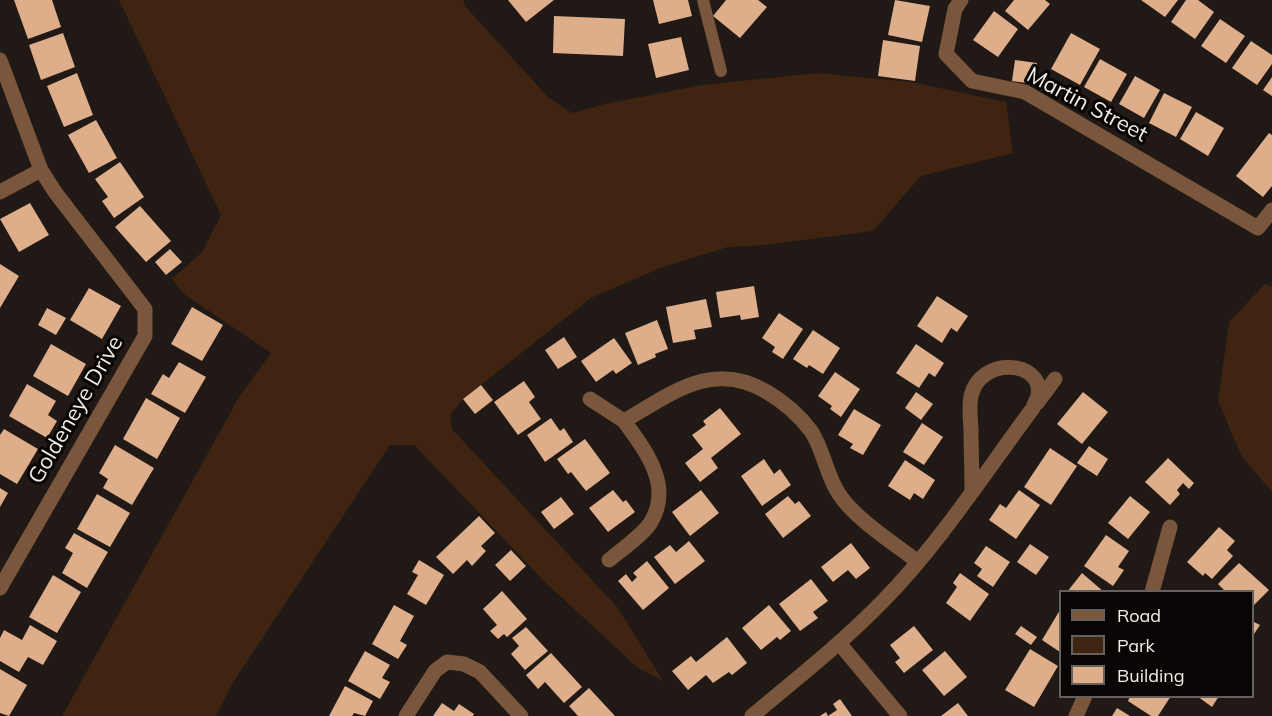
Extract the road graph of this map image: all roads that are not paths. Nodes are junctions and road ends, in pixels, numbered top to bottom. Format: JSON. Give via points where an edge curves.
{"nodes":[{"id":1,"x":703,"y":0,"type":"edge"},
{"id":2,"x":961,"y":0,"type":"edge"},
{"id":3,"x":0,"y":60,"type":"edge"},
{"id":4,"x":721,"y":71,"type":"dead end"},
{"id":5,"x":40,"y":170,"type":"junction"},
{"id":6,"x":0,"y":192,"type":"edge"},
{"id":7,"x":1272,"y":210,"type":"edge"},
{"id":8,"x":1054,"y":379,"type":"dead end"},
{"id":9,"x":590,"y":399,"type":"dead end"},
{"id":10,"x":1033,"y":408,"type":"junction"},
{"id":11,"x":624,"y":421,"type":"junction"},
{"id":12,"x":972,"y":490,"type":"junction"},
{"id":13,"x":1170,"y":527,"type":"dead end"},
{"id":14,"x":609,"y":560,"type":"dead end"},
{"id":15,"x":918,"y":562,"type":"junction"},
{"id":16,"x":2,"y":579,"type":"edge"},
{"id":17,"x":1152,"y":590,"type":"edge"},
{"id":18,"x":839,"y":643,"type":"junction"},
{"id":19,"x":1084,"y":698,"type":"edge"},
{"id":20,"x":406,"y":716,"type":"edge"},
{"id":21,"x":521,"y":716,"type":"edge"},
{"id":22,"x":752,"y":716,"type":"edge"},
{"id":23,"x":900,"y":716,"type":"edge"},
{"id":24,"x":1076,"y":716,"type":"edge"}],
"edges":[{"from":1,"to":4,"type":"lane"},
{"from":2,"to":7,"type":"street","name":"Martin Street","via":[[955,9],[946,54],[972,81],[1025,92],[1258,228]]},
{"from":3,"to":5,"type":"street","name":"Goldeneye Drive"},
{"from":5,"to":6,"type":"street"},
{"from":5,"to":16,"type":"street","name":"Goldeneye Drive","via":[[146,309],[145,336]]},
{"from":8,"to":10,"type":"street"},
{"from":9,"to":11,"type":"street"},
{"from":10,"to":12,"type":"street"},
{"from":10,"to":12,"type":"street","via":[[1038,393],[1026,370],[998,368],[975,384],[970,412]]},
{"from":11,"to":14,"type":"street","via":[[650,458],[660,493],[650,523]]},
{"from":11,"to":15,"type":"street","via":[[686,386],[715,378],[739,379],[760,388],[779,399],[812,433],[840,496]]},
{"from":12,"to":15,"type":"street"},
{"from":13,"to":17,"type":"street"},
{"from":15,"to":18,"type":"street"},
{"from":18,"to":22,"type":"street"},
{"from":18,"to":23,"type":"street"},
{"from":19,"to":24,"type":"street"},
{"from":20,"to":21,"type":"street","via":[[435,671],[447,662],[464,664],[480,672]]}]}
